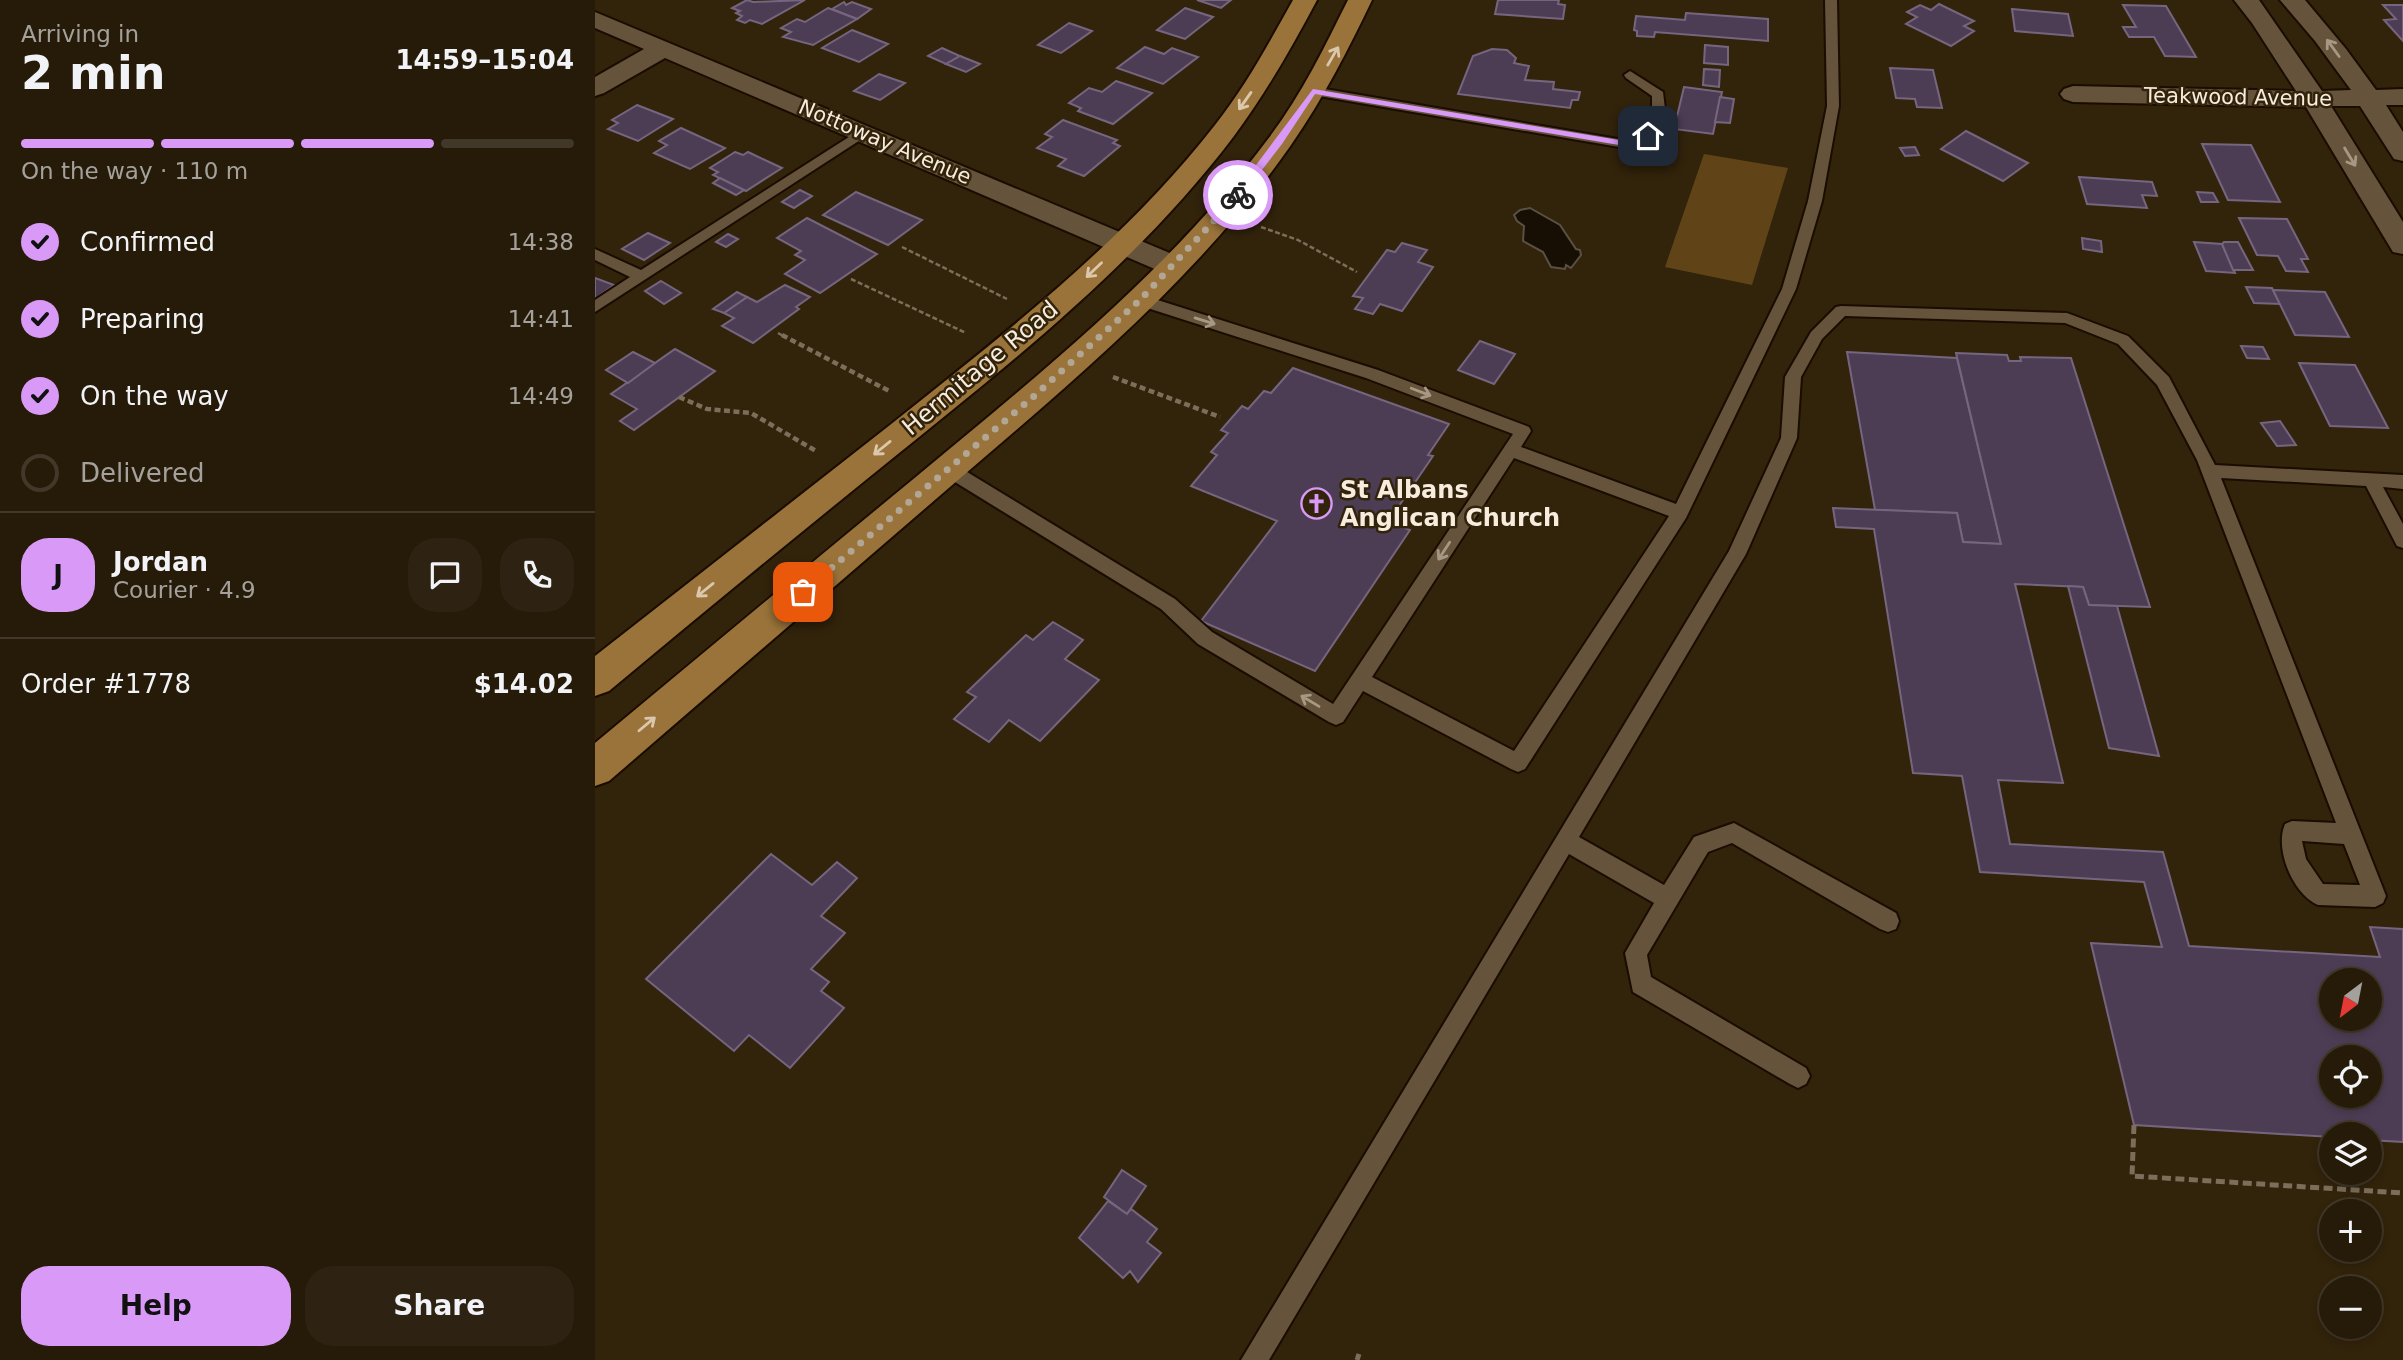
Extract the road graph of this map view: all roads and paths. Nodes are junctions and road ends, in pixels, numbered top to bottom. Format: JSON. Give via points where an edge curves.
{"nodes":[{"id":1,"x":1305,"y":0,"type":"edge"},
{"id":2,"x":1360,"y":0,"type":"edge"},
{"id":3,"x":1832,"y":0,"type":"edge"},
{"id":4,"x":2246,"y":0,"type":"edge"},
{"id":5,"x":2292,"y":0,"type":"edge"},
{"id":6,"x":595,"y":19,"type":"edge"},
{"id":7,"x":664,"y":48,"type":"junction"},
{"id":8,"x":1630,"y":75,"type":"dead end"},
{"id":9,"x":595,"y":88,"type":"edge"},
{"id":10,"x":1313,"y":91,"type":"junction"},
{"id":11,"x":2073,"y":94,"type":"dead end"},
{"id":12,"x":2403,"y":97,"type":"edge"},
{"id":13,"x":2314,"y":99,"type":"junction"},
{"id":14,"x":2369,"y":99,"type":"junction"},
{"id":15,"x":863,"y":132,"type":"junction"},
{"id":16,"x":2403,"y":153,"type":"edge"},
{"id":17,"x":1255,"y":227,"type":"dead end"},
{"id":18,"x":1121,"y":243,"type":"junction"},
{"id":19,"x":2403,"y":245,"type":"edge"},
{"id":20,"x":902,"y":247,"type":"dead end"},
{"id":21,"x":595,"y":254,"type":"edge"},
{"id":22,"x":1174,"y":266,"type":"junction"},
{"id":23,"x":1357,"y":272,"type":"dead end"},
{"id":24,"x":642,"y":276,"type":"junction"},
{"id":25,"x":851,"y":279,"type":"dead end"},
{"id":26,"x":1008,"y":299,"type":"dead end"},
{"id":27,"x":1140,"y":300,"type":"junction"},
{"id":28,"x":595,"y":307,"type":"edge"},
{"id":29,"x":778,"y":333,"type":"dead end"},
{"id":30,"x":967,"y":334,"type":"dead end"},
{"id":31,"x":1110,"y":376,"type":"dead end"},
{"id":32,"x":892,"y":393,"type":"dead end"},
{"id":33,"x":679,"y":397,"type":"dead end"},
{"id":34,"x":1220,"y":417,"type":"dead end"},
{"id":35,"x":1510,"y":450,"type":"junction"},
{"id":36,"x":817,"y":451,"type":"dead end"},
{"id":37,"x":948,"y":469,"type":"junction"},
{"id":38,"x":2210,"y":471,"type":"junction"},
{"id":39,"x":2371,"y":480,"type":"junction"},
{"id":40,"x":2403,"y":482,"type":"edge"},
{"id":41,"x":1680,"y":513,"type":"junction"},
{"id":42,"x":2403,"y":541,"type":"edge"},
{"id":43,"x":595,"y":679,"type":"edge"},
{"id":44,"x":1359,"y":680,"type":"junction"},
{"id":45,"x":595,"y":768,"type":"edge"},
{"id":46,"x":2351,"y":834,"type":"dead end"},
{"id":47,"x":1565,"y":842,"type":"junction"},
{"id":48,"x":1668,"y":899,"type":"junction"},
{"id":49,"x":1888,"y":921,"type":"dead end"},
{"id":50,"x":1798,"y":1076,"type":"dead end"},
{"id":51,"x":2134,"y":1125,"type":"dead end"},
{"id":52,"x":2403,"y":1193,"type":"edge"},
{"id":53,"x":1254,"y":1360,"type":"edge"}],
"edges":[{"from":1,"to":18,"type":"main road","name":"Hermitage Road","one_way":true,"via":[[1243,104],[1187,174]]},
{"from":10,"to":2,"type":"main road","one_way":true},
{"from":3,"to":41,"type":"lane","via":[[1833,107],[1811,214],[1789,289]]},
{"from":4,"to":13,"type":"street"},
{"from":14,"to":5,"type":"street","one_way":true,"via":[[2319,28]]},
{"from":6,"to":7,"type":"street","name":"Nottoway Avenue"},
{"from":7,"to":9,"type":"street"},
{"from":7,"to":15,"type":"street","name":"Nottoway Avenue"},
{"from":8,"to":10,"type":"lane","via":[[1658,95],[1659,117],[1648,136],[1625,144]]},
{"from":10,"to":22,"type":"main road","via":[[1252,178]]},
{"from":11,"to":13,"type":"street","name":"Teakwood Avenue"},
{"from":12,"to":14,"type":"street","name":"Teakwood Avenue"},
{"from":13,"to":14,"type":"street","name":"Teakwood Avenue"},
{"from":13,"to":19,"type":"street","one_way":true},
{"from":14,"to":16,"type":"street"},
{"from":15,"to":18,"type":"street","name":"Nottoway Avenue"},
{"from":15,"to":24,"type":"lane"},
{"from":17,"to":23,"type":"path","via":[[1304,241]]},
{"from":18,"to":22,"type":"street","name":"Nottoway Avenue"},
{"from":18,"to":43,"type":"main road","name":"Hermitage Road","one_way":true,"via":[[975,374]]},
{"from":20,"to":26,"type":"path"},
{"from":21,"to":24,"type":"lane"},
{"from":22,"to":27,"type":"main road"},
{"from":24,"to":28,"type":"lane"},
{"from":25,"to":30,"type":"path"},
{"from":27,"to":35,"type":"lane","one_way":true,"via":[[1372,374],[1523,431]]},
{"from":27,"to":37,"type":"main road"},
{"from":29,"to":32,"type":"path"},
{"from":31,"to":34,"type":"path"},
{"from":33,"to":36,"type":"path","via":[[707,409],[751,413]]},
{"from":35,"to":41,"type":"lane"},
{"from":35,"to":44,"type":"lane","one_way":true},
{"from":44,"to":37,"type":"lane","one_way":true,"via":[[1336,716],[1205,638],[1168,604]]},
{"from":45,"to":37,"type":"main road","one_way":true},
{"from":38,"to":39,"type":"lane"},
{"from":38,"to":46,"type":"lane"},
{"from":38,"to":47,"type":"lane","via":[[2163,381],[2123,340],[2067,318],[1841,311],[1816,336],[1793,377],[1789,438],[1737,554]]},
{"from":39,"to":40,"type":"lane"},
{"from":39,"to":42,"type":"lane"},
{"from":41,"to":44,"type":"lane","via":[[1518,763]]},
{"from":47,"to":48,"type":"lane"},
{"from":47,"to":53,"type":"lane"},
{"from":48,"to":49,"type":"lane","via":[[1701,844],[1734,833]]},
{"from":48,"to":50,"type":"lane","via":[[1636,953],[1641,984]]},
{"from":51,"to":52,"type":"path","via":[[2132,1176]]}]}
